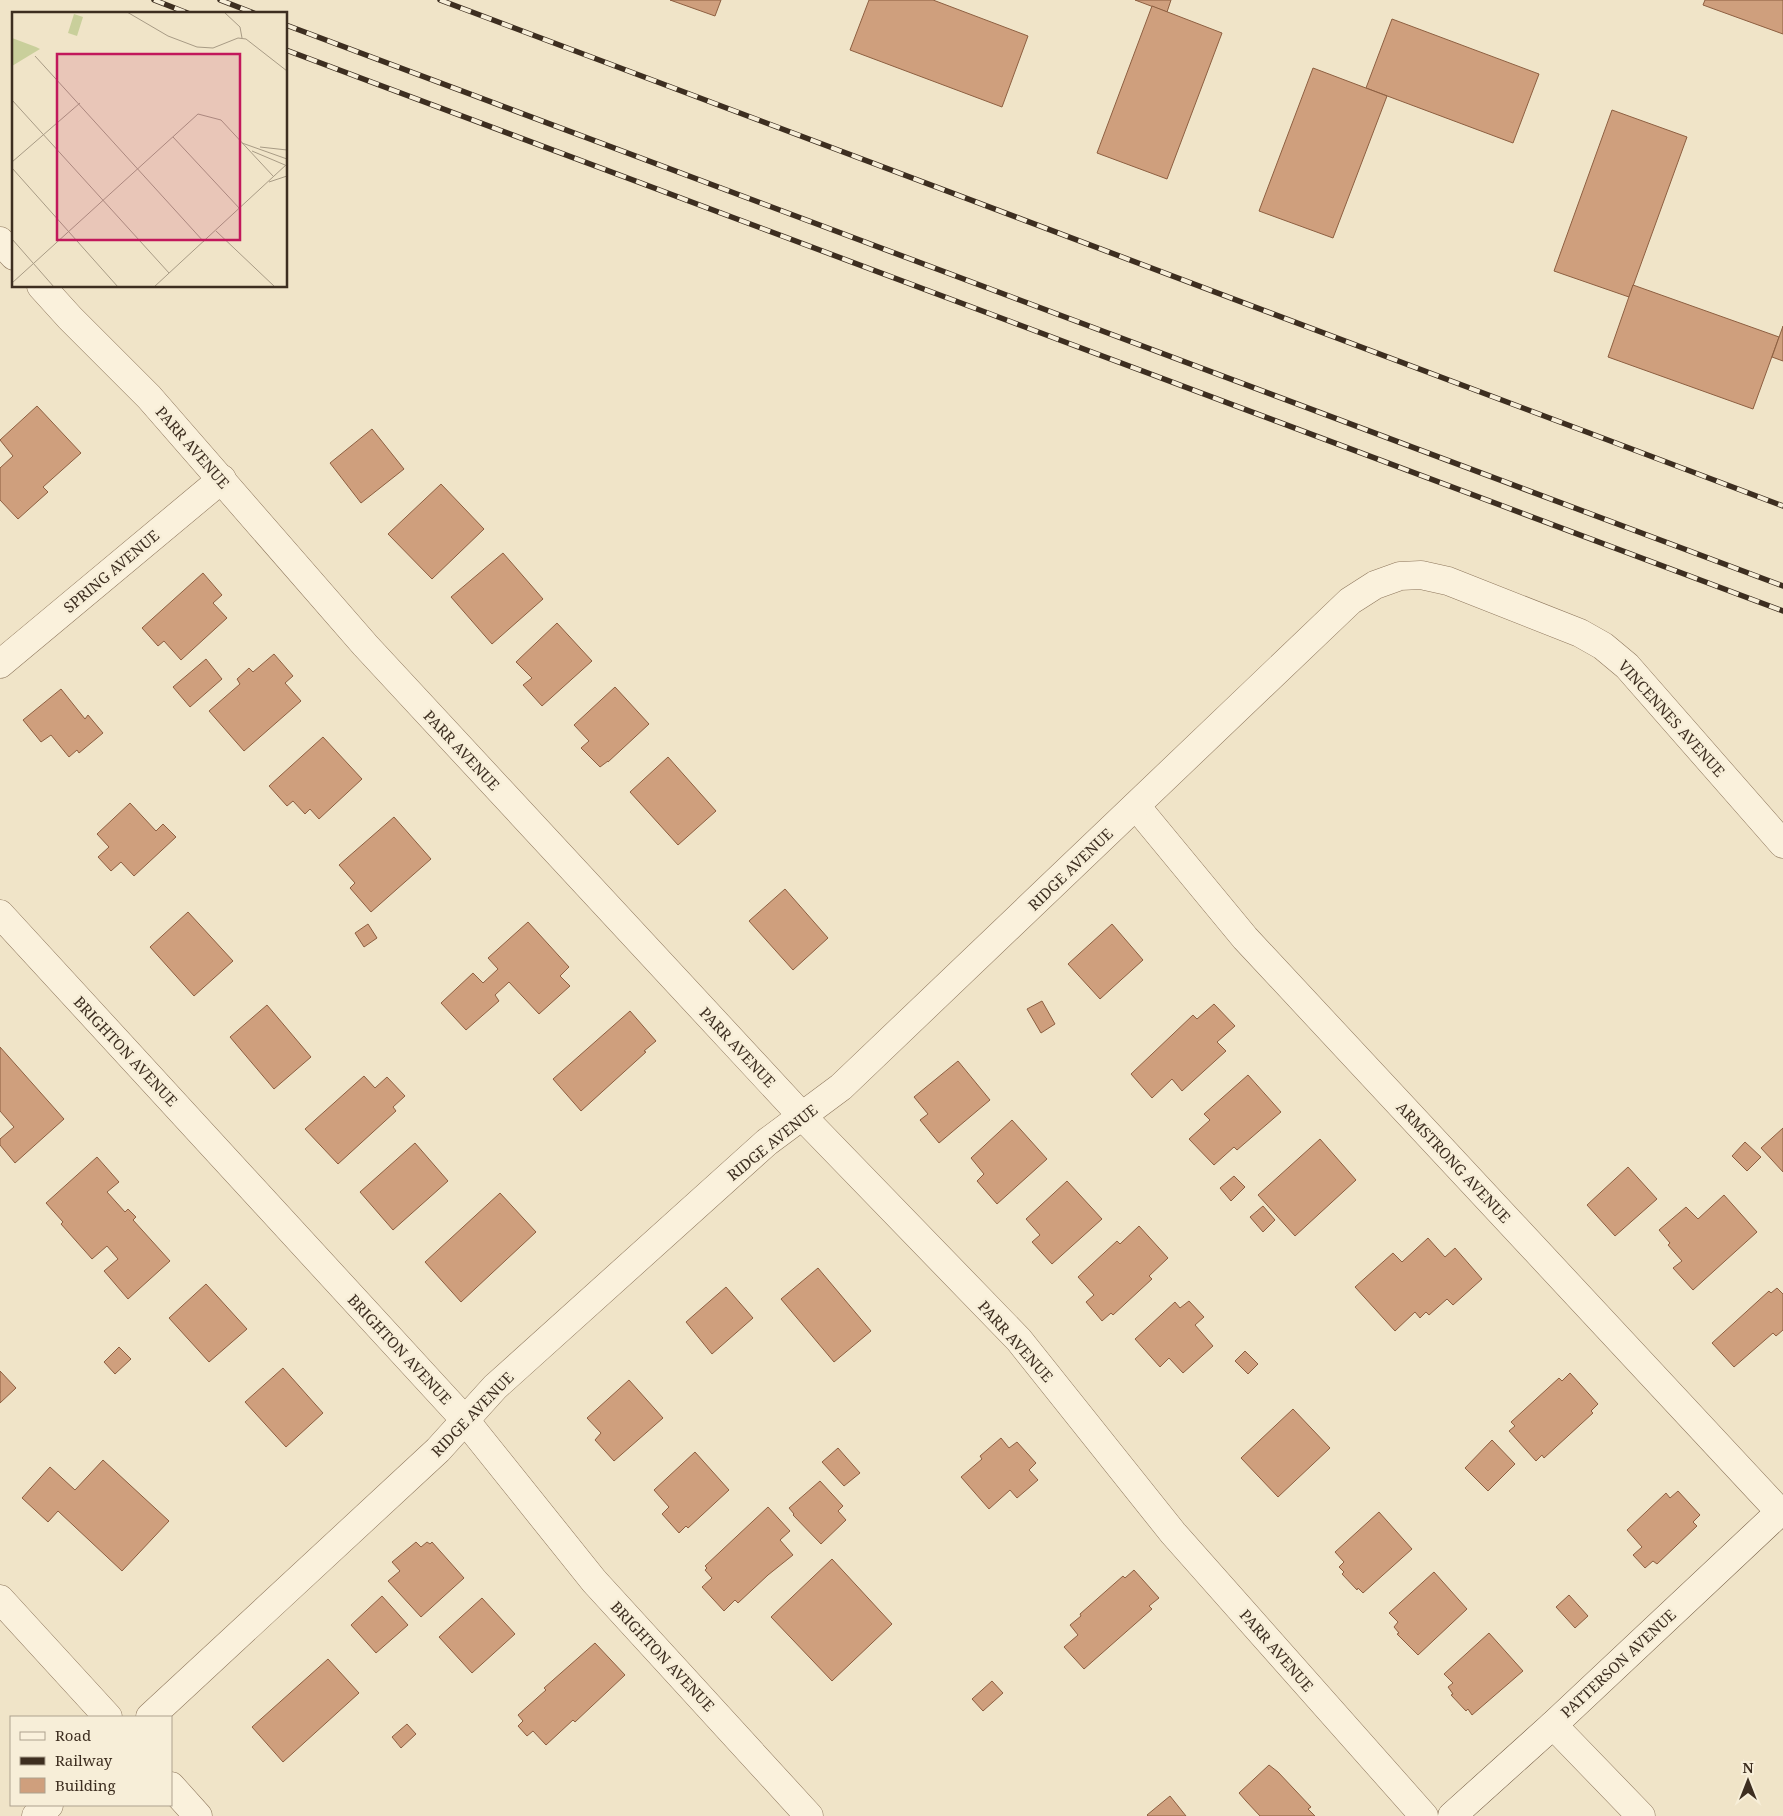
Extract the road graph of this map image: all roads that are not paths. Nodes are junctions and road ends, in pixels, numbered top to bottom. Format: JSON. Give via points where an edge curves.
{"nodes":[{"id":1,"x":0,"y":241,"type":"edge"},
{"id":2,"x":12,"y":254,"type":"edge"},
{"id":3,"x":43,"y":288,"type":"edge"},
{"id":4,"x":222,"y":479,"type":"junction"},
{"id":5,"x":1400,"y":576,"type":"joint"},
{"id":6,"x":0,"y":664,"type":"edge"},
{"id":7,"x":1136,"y":806,"type":"junction"},
{"id":8,"x":1783,"y":844,"type":"edge"},
{"id":9,"x":0,"y":914,"type":"edge"},
{"id":10,"x":802,"y":1116,"type":"junction"},
{"id":11,"x":465,"y":1420,"type":"junction"},
{"id":12,"x":1781,"y":1510,"type":"edge"},
{"id":13,"x":0,"y":1599,"type":"edge"},
{"id":14,"x":107,"y":1716,"type":"edge"},
{"id":15,"x":151,"y":1716,"type":"edge"},
{"id":16,"x":1553,"y":1725,"type":"junction"},
{"id":17,"x":172,"y":1787,"type":"edge"},
{"id":18,"x":48,"y":1806,"type":"edge"},
{"id":19,"x":36,"y":1816,"type":"edge"},
{"id":20,"x":198,"y":1816,"type":"edge"},
{"id":21,"x":809,"y":1816,"type":"edge"},
{"id":22,"x":1424,"y":1816,"type":"edge"},
{"id":23,"x":1452,"y":1816,"type":"edge"},
{"id":24,"x":1641,"y":1816,"type":"edge"}],
"edges":[{"from":1,"to":2,"type":"street"},
{"from":3,"to":4,"type":"street","name":"PARR AVENUE","via":[[149,397]]},
{"from":4,"to":6,"type":"street","name":"SPRING AVENUE"},
{"from":4,"to":10,"type":"street","name":"PARR AVENUE","via":[[365,645]]},
{"from":5,"to":7,"type":"street","name":"RIDGE AVENUE","via":[[1375,585],[1350,601]]},
{"from":5,"to":8,"type":"street","name":"VINCENNES AVENUE","via":[[1422,575],[1448,581],[1580,633],[1603,646],[1628,666]]},
{"from":7,"to":10,"type":"street","name":"RIDGE AVENUE","via":[[841,1087]]},
{"from":7,"to":12,"type":"street","name":"ARMSTRONG AVENUE","via":[[1244,938]]},
{"from":9,"to":11,"type":"street","name":"BRIGHTON AVENUE"},
{"from":10,"to":11,"type":"street","name":"RIDGE AVENUE","via":[[767,1142],[502,1380]]},
{"from":10,"to":22,"type":"street","name":"PARR AVENUE","via":[[1019,1340],[1173,1533]]},
{"from":11,"to":15,"type":"street","name":"RIDGE AVENUE","via":[[431,1457]]},
{"from":11,"to":21,"type":"street","name":"BRIGHTON AVENUE","via":[[594,1581]]},
{"from":12,"to":16,"type":"street","name":"PATTERSON AVENUE"},
{"from":13,"to":14,"type":"street"},
{"from":16,"to":23,"type":"street","name":"PATTERSON AVENUE"},
{"from":16,"to":24,"type":"street"},
{"from":17,"to":20,"type":"street"},
{"from":18,"to":19,"type":"street"}]}
